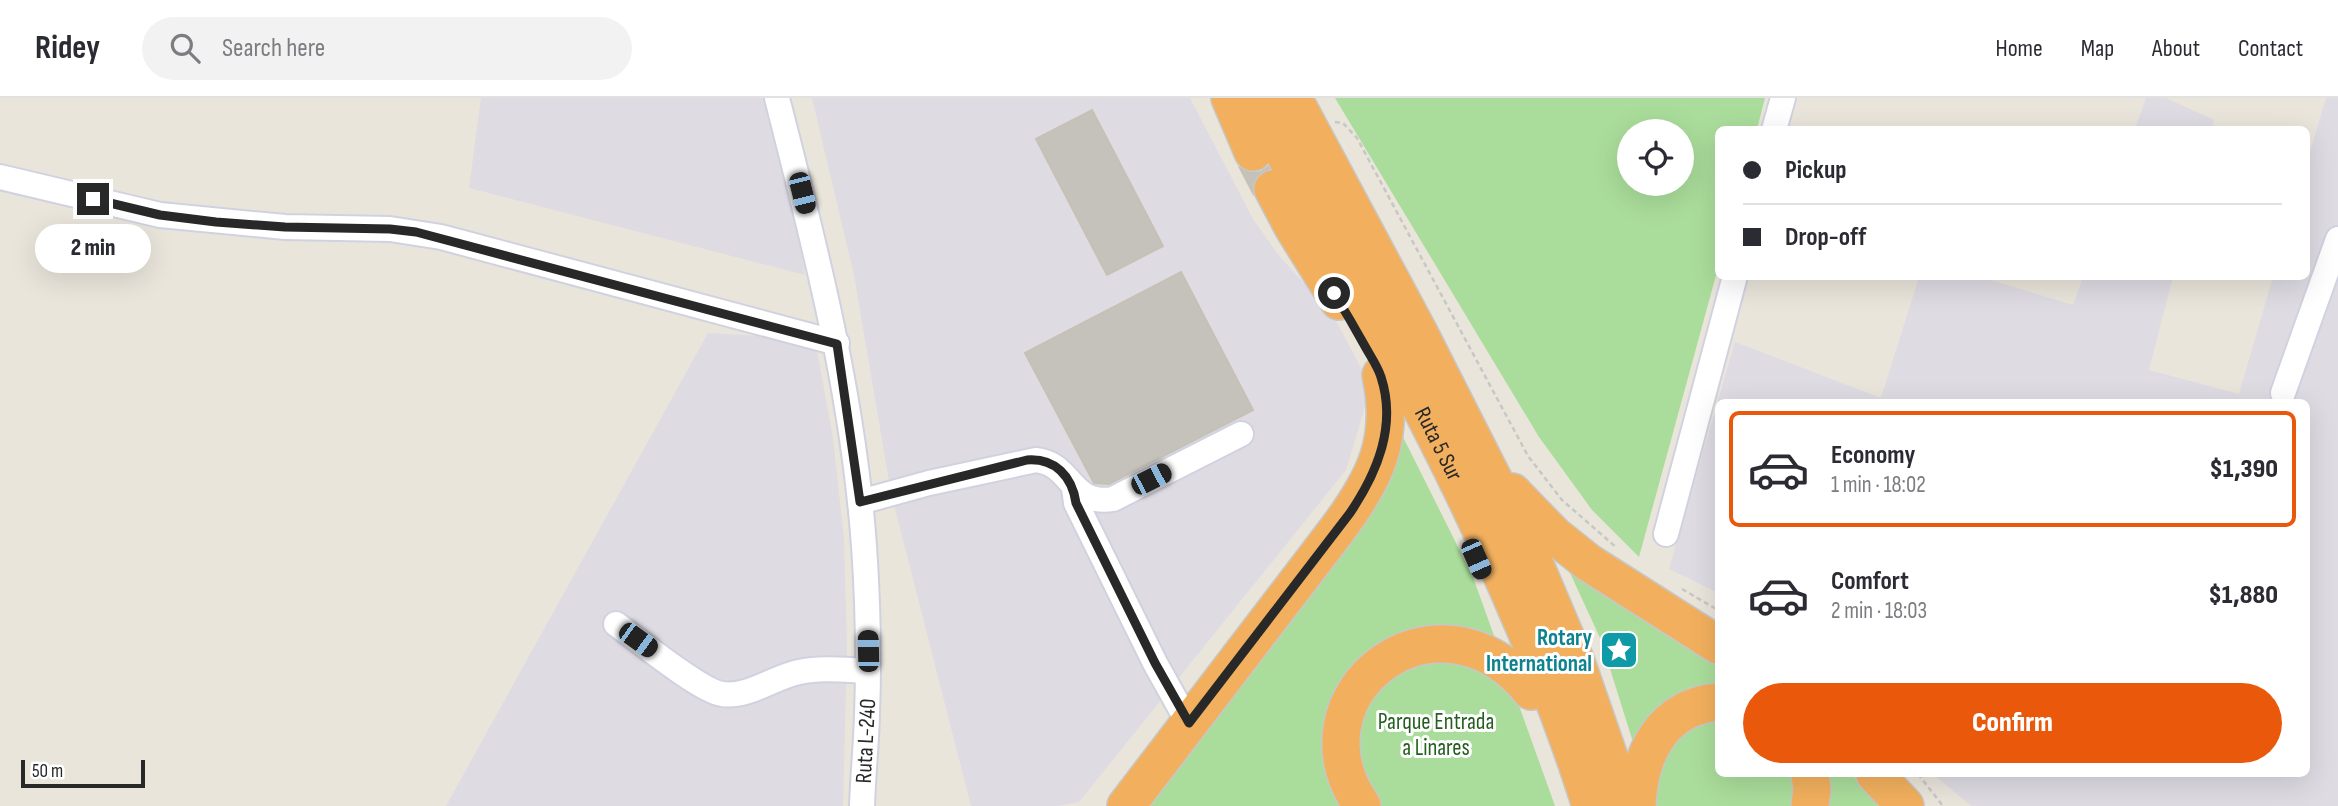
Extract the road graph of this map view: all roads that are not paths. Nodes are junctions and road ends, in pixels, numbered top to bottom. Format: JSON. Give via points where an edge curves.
{"nodes":[{"id":1,"x":777,"y":98,"type":"edge"},
{"id":2,"x":1230,"y":98,"type":"edge"},
{"id":3,"x":1254,"y":98,"type":"edge"},
{"id":4,"x":1783,"y":98,"type":"edge"},
{"id":5,"x":1301,"y":113,"type":"edge"},
{"id":6,"x":1775,"y":126,"type":"edge"},
{"id":7,"x":1253,"y":152,"type":"dead end"},
{"id":8,"x":0,"y":177,"type":"edge"},
{"id":9,"x":1273,"y":189,"type":"dead end"},
{"id":10,"x":2338,"y":239,"type":"edge"},
{"id":11,"x":1734,"y":280,"type":"edge"},
{"id":12,"x":837,"y":344,"type":"junction"},
{"id":13,"x":1381,"y":375,"type":"junction"},
{"id":14,"x":2283,"y":393,"type":"dead end"},
{"id":15,"x":1709,"y":413,"type":"edge"},
{"id":16,"x":1241,"y":434,"type":"dead end"},
{"id":17,"x":1481,"y":453,"type":"junction"},
{"id":18,"x":1074,"y":488,"type":"junction"},
{"id":19,"x":860,"y":502,"type":"junction"},
{"id":20,"x":1666,"y":534,"type":"dead end"},
{"id":21,"x":616,"y":624,"type":"dead end"},
{"id":22,"x":1715,"y":643,"type":"edge"},
{"id":23,"x":868,"y":671,"type":"junction"},
{"id":24,"x":1531,"y":691,"type":"junction"},
{"id":25,"x":1715,"y":703,"type":"edge"},
{"id":26,"x":1189,"y":723,"type":"junction"},
{"id":27,"x":1810,"y":777,"type":"edge"},
{"id":28,"x":1878,"y":777,"type":"edge"},
{"id":29,"x":862,"y":806,"type":"edge"},
{"id":30,"x":1126,"y":806,"type":"edge"},
{"id":31,"x":1362,"y":806,"type":"edge"},
{"id":32,"x":1571,"y":806,"type":"edge"},
{"id":33,"x":1591,"y":806,"type":"edge"},
{"id":34,"x":1626,"y":806,"type":"edge"},
{"id":35,"x":1637,"y":806,"type":"edge"},
{"id":36,"x":1810,"y":806,"type":"edge"},
{"id":37,"x":1905,"y":806,"type":"edge"}],
"edges":[{"from":1,"to":12,"type":"street","name":"Ruta L-240"},
{"from":2,"to":7,"type":"highway"},
{"from":3,"to":33,"type":"highway","name":"Ruta 5 Sur","via":[[1479,525],[1539,659]]},
{"from":4,"to":6,"type":"street"},
{"from":5,"to":17,"type":"highway","name":"Ruta 5 Sur"},
{"from":8,"to":12,"type":"street","via":[[160,215],[285,227],[416,232]]},
{"from":9,"to":13,"type":"highway"},
{"from":10,"to":14,"type":"street"},
{"from":11,"to":15,"type":"street"},
{"from":12,"to":19,"type":"street","name":"Ruta L-240"},
{"from":13,"to":24,"type":"highway","via":[[1476,559]]},
{"from":13,"to":26,"type":"highway","via":[[1386,425],[1372,478]]},
{"from":15,"to":20,"type":"street"},
{"from":16,"to":18,"type":"street","via":[[1113,499],[1088,498]]},
{"from":17,"to":22,"type":"highway","via":[[1554,535],[1589,563]]},
{"from":17,"to":34,"type":"highway","name":"Ruta 5 Sur","via":[[1555,609]]},
{"from":18,"to":19,"type":"street","via":[[1059,468],[1036,460]]},
{"from":18,"to":26,"type":"street","via":[[1076,503]]},
{"from":19,"to":23,"type":"street","name":"Ruta L-240"},
{"from":21,"to":23,"type":"street","via":[[704,688],[722,694],[740,693],[797,672]]},
{"from":23,"to":29,"type":"street","name":"Ruta L-240"},
{"from":24,"to":31,"type":"highway","via":[[1503,663],[1460,644],[1421,646],[1384,662],[1357,691],[1343,722],[1343,768]]},
{"from":24,"to":32,"type":"highway"},
{"from":25,"to":35,"type":"highway","via":[[1683,713],[1656,737],[1643,762]]},
{"from":26,"to":30,"type":"highway"},
{"from":27,"to":36,"type":"highway"},
{"from":28,"to":37,"type":"highway"}]}
